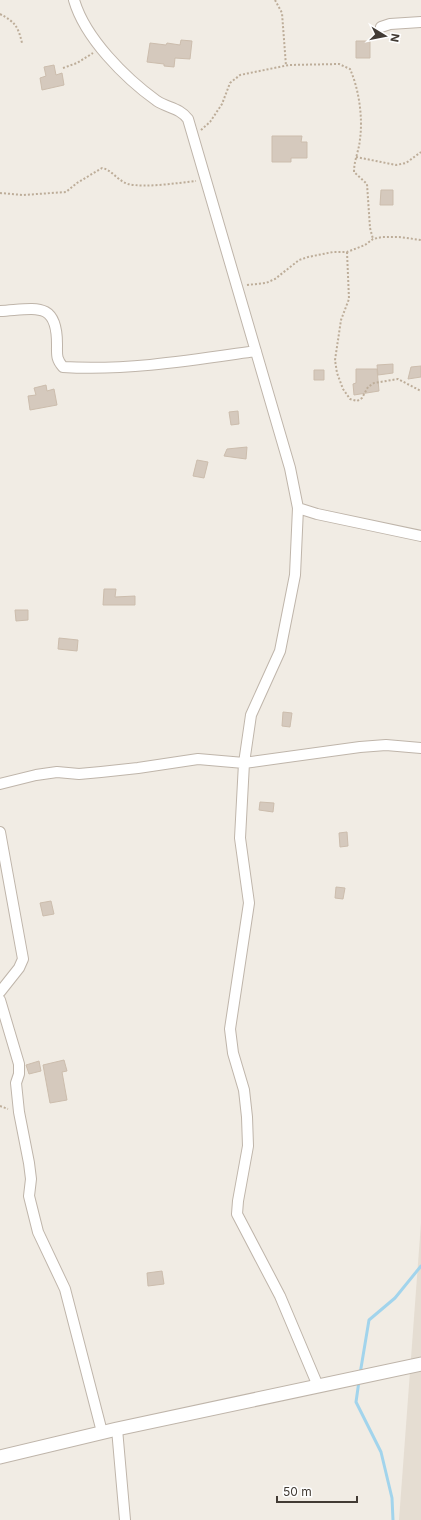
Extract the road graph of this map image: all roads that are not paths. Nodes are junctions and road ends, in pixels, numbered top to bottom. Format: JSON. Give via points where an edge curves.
{"nodes":[{"id":1,"x":74,"y":0,"type":"edge"},
{"id":2,"x":421,"y":22,"type":"edge"},
{"id":3,"x":381,"y":27,"type":"dead end"},
{"id":4,"x":0,"y":311,"type":"edge"},
{"id":5,"x":256,"y":351,"type":"junction"},
{"id":6,"x":298,"y":508,"type":"junction"},
{"id":7,"x":421,"y":536,"type":"edge"},
{"id":8,"x":421,"y":748,"type":"edge"},
{"id":9,"x":244,"y":763,"type":"junction"},
{"id":10,"x":0,"y":784,"type":"edge"},
{"id":11,"x":0,"y":832,"type":"edge"},
{"id":12,"x":0,"y":992,"type":"edge"},
{"id":13,"x":0,"y":1000,"type":"edge"},
{"id":14,"x":421,"y":1364,"type":"edge"},
{"id":15,"x":318,"y":1386,"type":"junction"},
{"id":16,"x":117,"y":1429,"type":"junction"},
{"id":17,"x":102,"y":1432,"type":"junction"},
{"id":18,"x":0,"y":1457,"type":"edge"},
{"id":19,"x":125,"y":1520,"type":"edge"}],
"edges":[{"from":1,"to":5,"type":"street","via":[[78,14],[101,48],[127,77],[158,101],[178,110],[188,119]]},
{"from":2,"to":3,"type":"street"},
{"from":4,"to":5,"type":"street","via":[[48,311],[54,319],[57,332],[57,360],[63,367],[170,364]]},
{"from":5,"to":6,"type":"street","via":[[290,468]]},
{"from":6,"to":7,"type":"street"},
{"from":6,"to":9,"type":"street","via":[[294,575],[280,651],[251,715]]},
{"from":8,"to":9,"type":"street","via":[[386,745],[360,747]]},
{"from":9,"to":10,"type":"street","via":[[198,759],[94,773],[57,772]]},
{"from":9,"to":15,"type":"street","via":[[240,838],[249,903],[230,1029],[233,1053],[244,1090],[248,1146],[237,1214],[280,1296]]},
{"from":11,"to":12,"type":"street","via":[[23,959]]},
{"from":13,"to":17,"type":"street","via":[[19,1064],[16,1083],[31,1178],[29,1196],[38,1232],[65,1289]]},
{"from":14,"to":15,"type":"street"},
{"from":15,"to":16,"type":"street"},
{"from":16,"to":17,"type":"street"},
{"from":16,"to":19,"type":"street"},
{"from":17,"to":18,"type":"street"}]}
